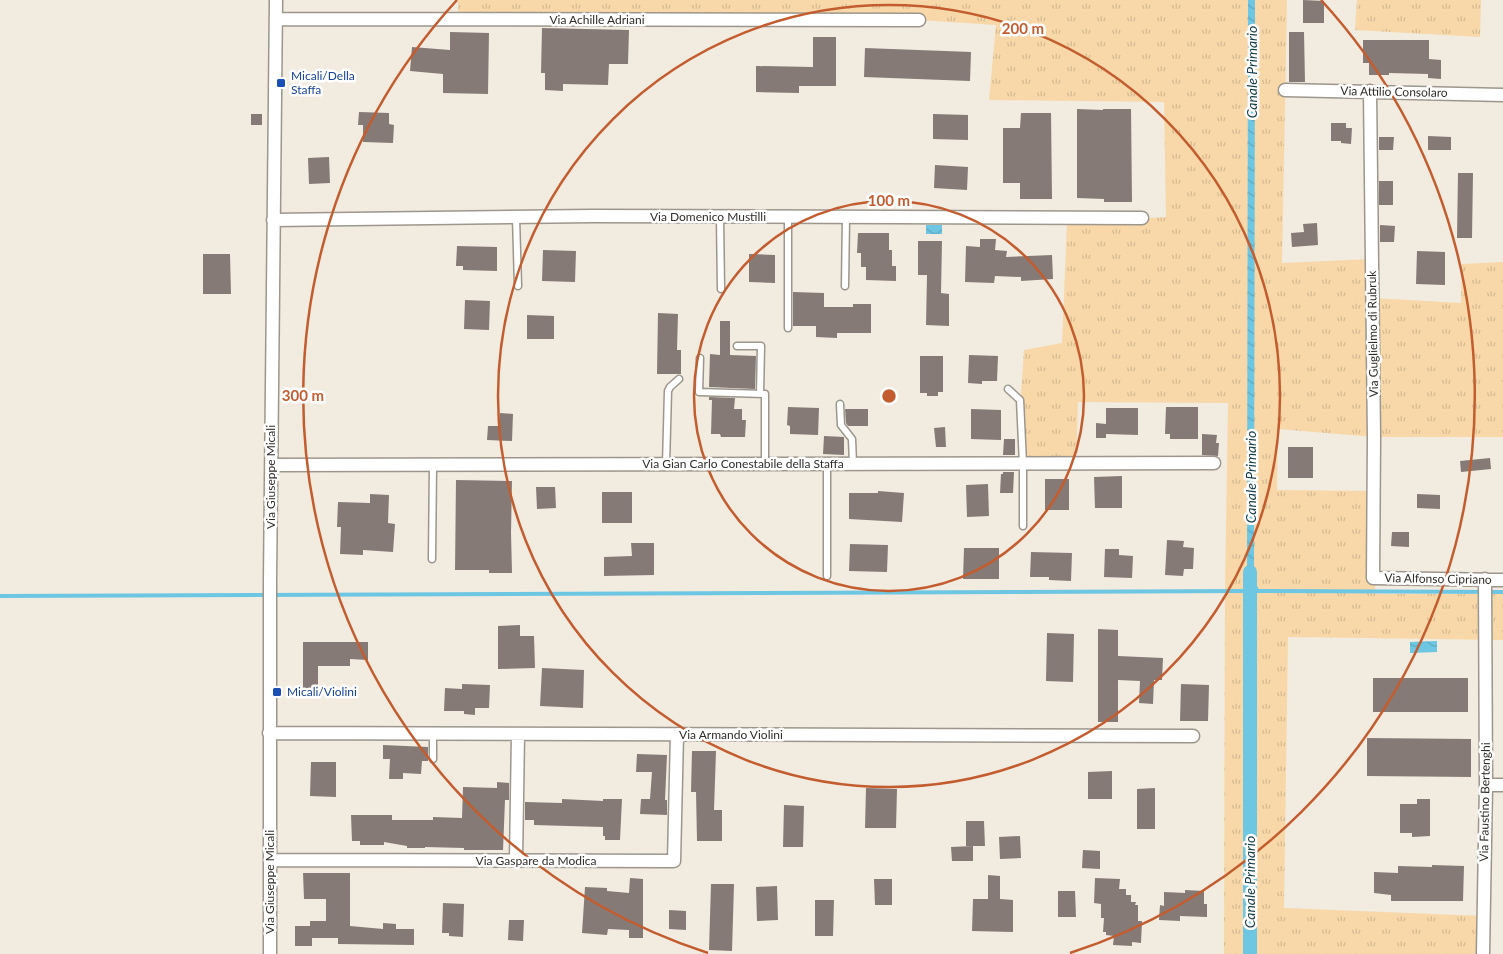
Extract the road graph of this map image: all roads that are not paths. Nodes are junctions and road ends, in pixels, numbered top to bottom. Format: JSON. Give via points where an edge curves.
{"nodes":[{"id":1,"x":276,"y":0,"type":"edge"},
{"id":2,"x":276,"y":19,"type":"junction"},
{"id":3,"x":919,"y":20,"type":"dead end"},
{"id":4,"x":1285,"y":90,"type":"dead end"},
{"id":5,"x":1370,"y":91,"type":"junction"},
{"id":6,"x":1503,"y":95,"type":"edge"},
{"id":7,"x":516,"y":217,"type":"junction"},
{"id":8,"x":720,"y":217,"type":"junction"},
{"id":9,"x":788,"y":217,"type":"junction"},
{"id":10,"x":846,"y":218,"type":"junction"},
{"id":11,"x":1142,"y":218,"type":"dead end"},
{"id":12,"x":273,"y":220,"type":"junction"},
{"id":13,"x":518,"y":286,"type":"dead end"},
{"id":14,"x":846,"y":286,"type":"dead end"},
{"id":15,"x":721,"y":289,"type":"dead end"},
{"id":16,"x":788,"y":328,"type":"dead end"},
{"id":17,"x":737,"y":346,"type":"dead end"},
{"id":18,"x":700,"y":358,"type":"dead end"},
{"id":19,"x":679,"y":379,"type":"dead end"},
{"id":20,"x":1008,"y":389,"type":"dead end"},
{"id":21,"x":760,"y":394,"type":"junction"},
{"id":22,"x":840,"y":404,"type":"dead end"},
{"id":23,"x":1214,"y":463,"type":"dead end"},
{"id":24,"x":666,"y":464,"type":"junction"},
{"id":25,"x":765,"y":464,"type":"junction"},
{"id":26,"x":827,"y":464,"type":"junction"},
{"id":27,"x":853,"y":464,"type":"junction"},
{"id":28,"x":1023,"y":464,"type":"junction"},
{"id":29,"x":433,"y":465,"type":"junction"},
{"id":30,"x":271,"y":466,"type":"junction"},
{"id":31,"x":1023,"y":526,"type":"dead end"},
{"id":32,"x":432,"y":559,"type":"dead end"},
{"id":33,"x":827,"y":576,"type":"dead end"},
{"id":34,"x":1373,"y":578,"type":"joint"},
{"id":35,"x":1486,"y":580,"type":"junction"},
{"id":36,"x":1503,"y":580,"type":"edge"},
{"id":37,"x":269,"y":734,"type":"junction"},
{"id":38,"x":433,"y":734,"type":"junction"},
{"id":39,"x":518,"y":734,"type":"junction"},
{"id":40,"x":677,"y":734,"type":"junction"},
{"id":41,"x":1193,"y":736,"type":"dead end"},
{"id":42,"x":433,"y":759,"type":"dead end"},
{"id":43,"x":1503,"y":784,"type":"edge"},
{"id":44,"x":1486,"y":785,"type":"junction"},
{"id":45,"x":270,"y":860,"type":"junction"},
{"id":46,"x":516,"y":860,"type":"junction"},
{"id":47,"x":270,"y":954,"type":"edge"},
{"id":48,"x":1483,"y":954,"type":"edge"}],
"edges":[{"from":1,"to":2,"type":"street","name":"Via Giuseppe Micali"},
{"from":2,"to":3,"type":"street","name":"Via Achille Adriani"},
{"from":2,"to":12,"type":"street","name":"Via Giuseppe Micali"},
{"from":4,"to":5,"type":"street","name":"Via Attilio Consolaro"},
{"from":5,"to":6,"type":"street","name":"Via Attilio Consolaro"},
{"from":5,"to":34,"type":"street","name":"Via Guglielmo di Rubruk"},
{"from":7,"to":8,"type":"street","name":"Via Domenico Mustilli"},
{"from":7,"to":12,"type":"street","name":"Via Domenico Mustilli"},
{"from":7,"to":13,"type":"lane"},
{"from":8,"to":9,"type":"street","name":"Via Domenico Mustilli"},
{"from":8,"to":15,"type":"lane"},
{"from":9,"to":10,"type":"street","name":"Via Domenico Mustilli"},
{"from":9,"to":16,"type":"lane"},
{"from":10,"to":11,"type":"street","name":"Via Domenico Mustilli"},
{"from":10,"to":14,"type":"lane"},
{"from":12,"to":30,"type":"street","name":"Via Giuseppe Micali"},
{"from":17,"to":21,"type":"lane","via":[[761,346]]},
{"from":18,"to":21,"type":"lane","via":[[699,392]]},
{"from":19,"to":24,"type":"lane","via":[[668,391]]},
{"from":20,"to":28,"type":"lane","via":[[1020,400]]},
{"from":21,"to":25,"type":"lane","via":[[765,394]]},
{"from":22,"to":27,"type":"lane","via":[[841,425],[852,439]]},
{"from":23,"to":28,"type":"street","name":"Via Gian Carlo Conestabile della Staffa"},
{"from":24,"to":25,"type":"street","name":"Via Gian Carlo Conestabile della Staffa"},
{"from":24,"to":29,"type":"street","name":"Via Gian Carlo Conestabile della Staffa"},
{"from":25,"to":26,"type":"street","name":"Via Gian Carlo Conestabile della Staffa"},
{"from":26,"to":27,"type":"street","name":"Via Gian Carlo Conestabile della Staffa"},
{"from":26,"to":33,"type":"lane"},
{"from":27,"to":28,"type":"street","name":"Via Gian Carlo Conestabile della Staffa"},
{"from":28,"to":31,"type":"lane"},
{"from":29,"to":30,"type":"street","name":"Via Gian Carlo Conestabile della Staffa"},
{"from":29,"to":32,"type":"lane"},
{"from":30,"to":37,"type":"street","name":"Via Giuseppe Micali"},
{"from":34,"to":35,"type":"street","name":"Via Alfonso Cipriano"},
{"from":35,"to":36,"type":"street","name":"Via Alfonso Cipriano"},
{"from":35,"to":44,"type":"street","name":"Via Faustino Bertenghi"},
{"from":37,"to":38,"type":"street","name":"Via Armando Violini"},
{"from":37,"to":45,"type":"street","name":"Via Giuseppe Micali"},
{"from":38,"to":39,"type":"street","name":"Via Armando Violini"},
{"from":38,"to":42,"type":"lane"},
{"from":39,"to":40,"type":"street","name":"Via Armando Violini"},
{"from":39,"to":46,"type":"street"},
{"from":40,"to":41,"type":"street","name":"Via Armando Violini"},
{"from":40,"to":46,"type":"street","name":"Via Gaspare da Modica","via":[[674,861]]},
{"from":43,"to":44,"type":"street"},
{"from":44,"to":48,"type":"street","name":"Via Faustino Bertenghi"},
{"from":45,"to":46,"type":"street","name":"Via Gaspare da Modica"},
{"from":45,"to":47,"type":"street","name":"Via Giuseppe Micali"}]}
